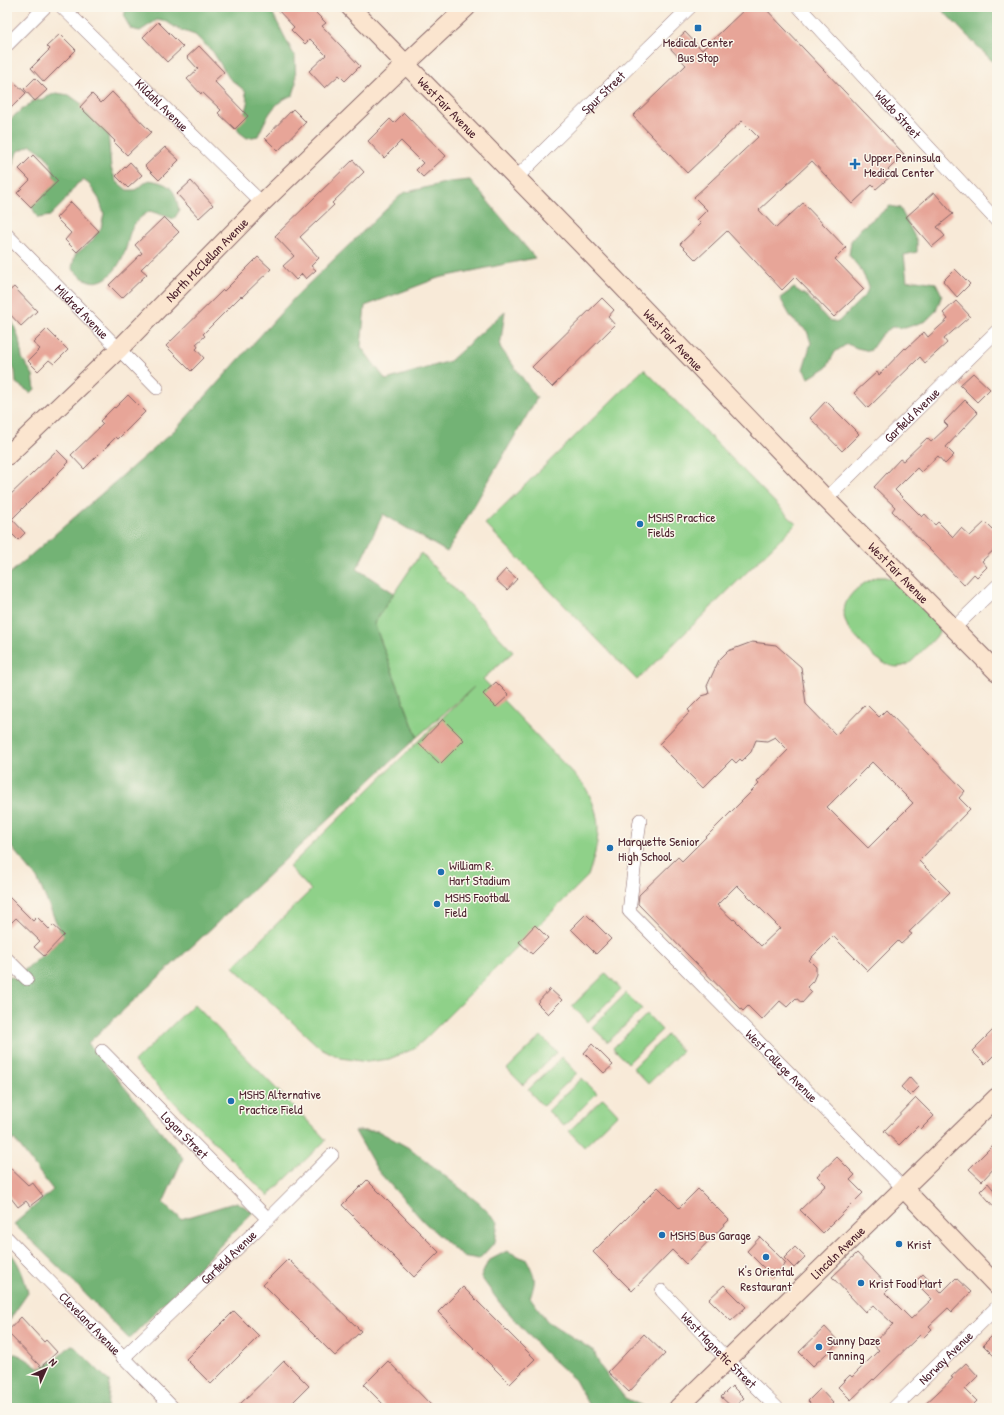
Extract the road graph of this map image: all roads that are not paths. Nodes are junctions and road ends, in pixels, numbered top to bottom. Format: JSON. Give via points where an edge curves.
{"nodes":[{"id":1,"x":45,"y":7,"type":"edge"},
{"id":2,"x":62,"y":7,"type":"edge"},
{"id":3,"x":350,"y":7,"type":"edge"},
{"id":4,"x":467,"y":7,"type":"edge"},
{"id":5,"x":690,"y":7,"type":"edge"},
{"id":6,"x":799,"y":7,"type":"edge"},
{"id":7,"x":7,"y":45,"type":"edge"},
{"id":8,"x":406,"y":64,"type":"junction"},
{"id":9,"x":516,"y":178,"type":"junction"},
{"id":10,"x":262,"y":203,"type":"junction"},
{"id":11,"x":997,"y":221,"type":"edge"},
{"id":12,"x":7,"y":235,"type":"edge"},
{"id":13,"x":997,"y":331,"type":"edge"},
{"id":14,"x":119,"y":349,"type":"junction"},
{"id":15,"x":157,"y":388,"type":"dead end"},
{"id":16,"x":7,"y":456,"type":"edge"},
{"id":17,"x":826,"y":499,"type":"junction"},
{"id":18,"x":997,"y":586,"type":"edge"},
{"id":19,"x":954,"y":628,"type":"junction"},
{"id":20,"x":997,"y":672,"type":"edge"},
{"id":21,"x":640,"y":820,"type":"dead end"},
{"id":22,"x":7,"y":959,"type":"edge"},
{"id":23,"x":27,"y":979,"type":"dead end"},
{"id":24,"x":102,"y":1051,"type":"dead end"},
{"id":25,"x":997,"y":1097,"type":"edge"},
{"id":26,"x":332,"y":1155,"type":"dead end"},
{"id":27,"x":904,"y":1188,"type":"junction"},
{"id":28,"x":268,"y":1220,"type":"junction"},
{"id":29,"x":7,"y":1238,"type":"edge"},
{"id":30,"x":997,"y":1286,"type":"edge"},
{"id":31,"x":662,"y":1291,"type":"dead end"},
{"id":32,"x":997,"y":1307,"type":"edge"},
{"id":33,"x":123,"y":1358,"type":"junction"},
{"id":34,"x":727,"y":1359,"type":"junction"},
{"id":35,"x":173,"y":1408,"type":"edge"},
{"id":36,"x":678,"y":1408,"type":"edge"},
{"id":37,"x":777,"y":1408,"type":"edge"},
{"id":38,"x":894,"y":1408,"type":"edge"}],
"edges":[{"from":1,"to":7,"type":"street"},
{"from":2,"to":10,"type":"street","name":"Kildahl Avenue"},
{"from":3,"to":8,"type":"street","name":"West Fair Avenue"},
{"from":4,"to":8,"type":"street","name":"North McClellan Avenue"},
{"from":5,"to":9,"type":"street","name":"Spur Street"},
{"from":6,"to":11,"type":"street","name":"Waldo Street"},
{"from":8,"to":9,"type":"street","name":"West Fair Avenue"},
{"from":8,"to":10,"type":"street","name":"North McClellan Avenue"},
{"from":9,"to":17,"type":"street","name":"West Fair Avenue"},
{"from":10,"to":14,"type":"street","name":"North McClellan Avenue"},
{"from":12,"to":14,"type":"street","name":"Mildred Avenue"},
{"from":13,"to":17,"type":"street","name":"Garfield Avenue"},
{"from":14,"to":15,"type":"street","name":"Mildred Avenue"},
{"from":14,"to":16,"type":"street","name":"North McClellan Avenue"},
{"from":17,"to":19,"type":"street","name":"West Fair Avenue"},
{"from":18,"to":19,"type":"street"},
{"from":19,"to":20,"type":"street","name":"West Fair Avenue"},
{"from":21,"to":27,"type":"street","name":"West College Avenue","via":[[629,911]]},
{"from":22,"to":23,"type":"street"},
{"from":24,"to":28,"type":"street","name":"Logan Street"},
{"from":25,"to":27,"type":"street","name":"Lincoln Avenue"},
{"from":26,"to":28,"type":"street","name":"Garfield Avenue"},
{"from":27,"to":30,"type":"street","name":"West College Avenue"},
{"from":27,"to":34,"type":"street","name":"Lincoln Avenue"},
{"from":28,"to":33,"type":"street","name":"Garfield Avenue"},
{"from":29,"to":33,"type":"street","name":"Cleveland Avenue"},
{"from":31,"to":34,"type":"street","name":"West Magnetic Street"},
{"from":32,"to":38,"type":"street","name":"Norway Avenue"},
{"from":33,"to":35,"type":"street","name":"Cleveland Avenue"},
{"from":34,"to":36,"type":"street","name":"Lincoln Avenue"},
{"from":34,"to":37,"type":"street","name":"West Magnetic Street"}]}
